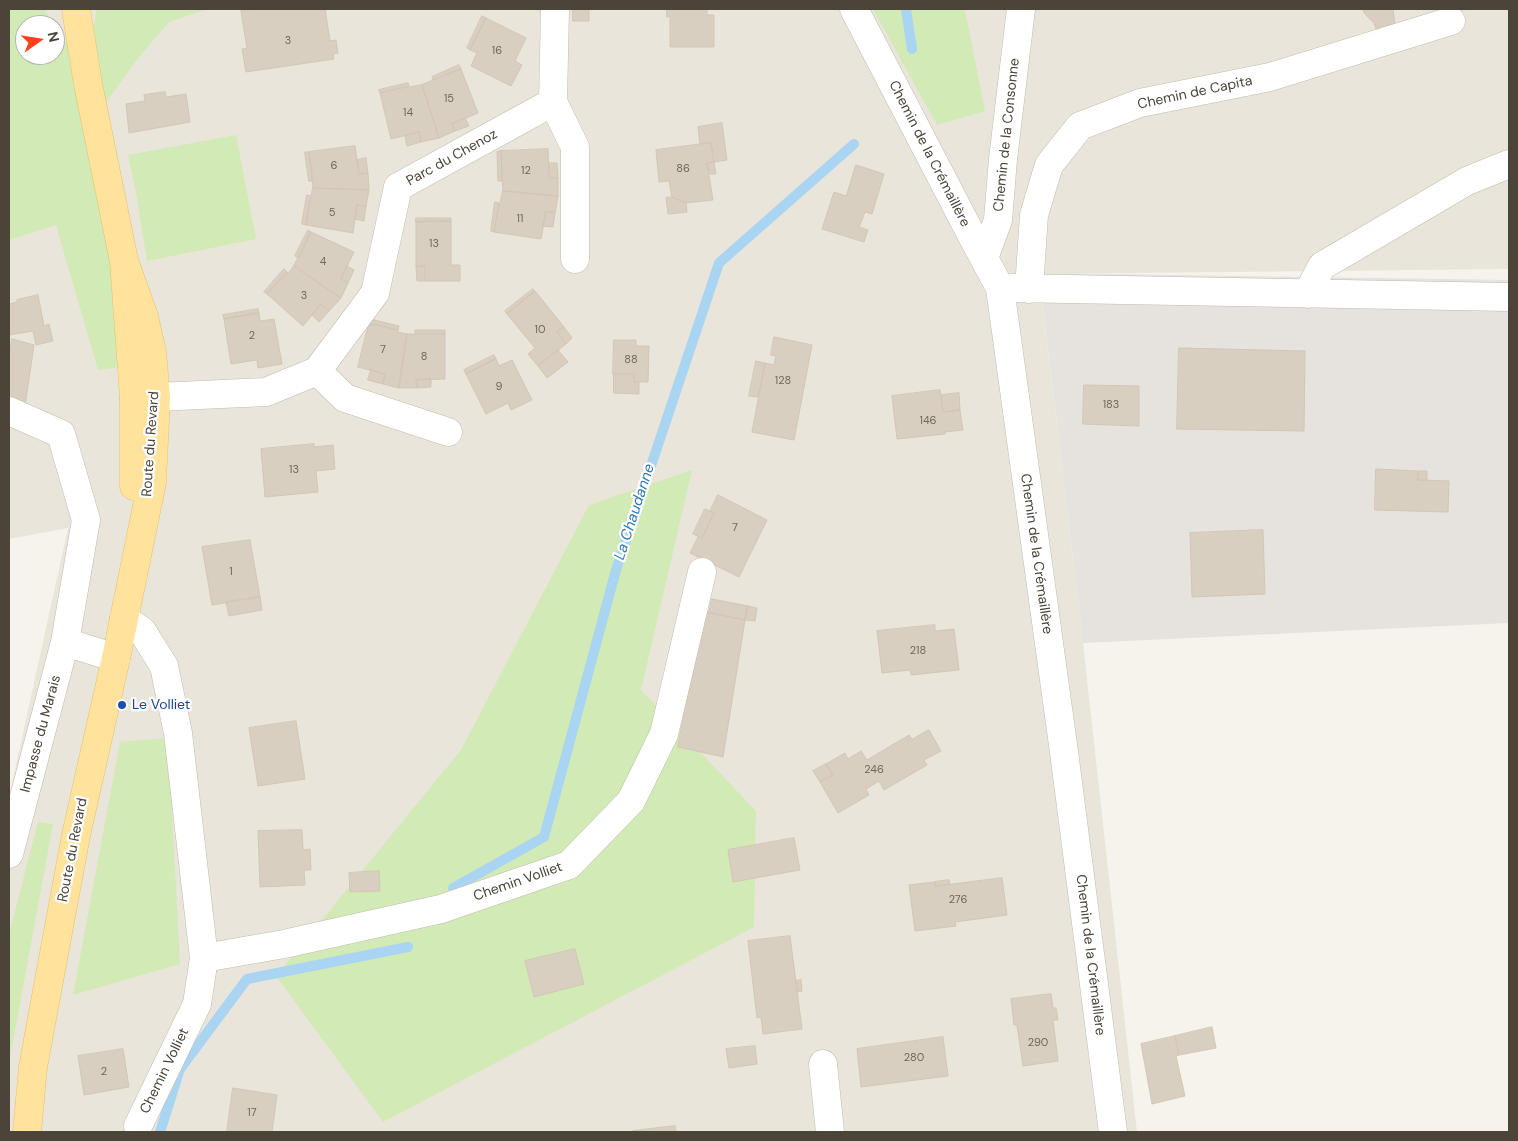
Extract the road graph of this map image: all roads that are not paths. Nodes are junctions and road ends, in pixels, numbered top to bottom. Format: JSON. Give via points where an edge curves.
{"nodes":[{"id":1,"x":76,"y":9,"type":"edge"},
{"id":2,"x":555,"y":9,"type":"edge"},
{"id":3,"x":854,"y":9,"type":"edge"},
{"id":4,"x":1021,"y":9,"type":"edge"},
{"id":5,"x":1452,"y":21,"type":"dead end"},
{"id":6,"x":554,"y":102,"type":"junction"},
{"id":7,"x":1509,"y":164,"type":"edge"},
{"id":8,"x":984,"y":258,"type":"junction"},
{"id":9,"x":575,"y":259,"type":"dead end"},
{"id":10,"x":1000,"y":288,"type":"junction"},
{"id":11,"x":1029,"y":289,"type":"junction"},
{"id":12,"x":1307,"y":294,"type":"junction"},
{"id":13,"x":1509,"y":297,"type":"edge"},
{"id":14,"x":318,"y":371,"type":"junction"},
{"id":15,"x":145,"y":397,"type":"junction"},
{"id":16,"x":9,"y":411,"type":"edge"},
{"id":17,"x":448,"y":432,"type":"dead end"},
{"id":18,"x":702,"y":572,"type":"dead end"},
{"id":19,"x":124,"y":619,"type":"junction"},
{"id":20,"x":65,"y":642,"type":"junction"},
{"id":21,"x":116,"y":658,"type":"junction"},
{"id":22,"x":10,"y":844,"type":"edge"},
{"id":23,"x":204,"y":958,"type":"junction"},
{"id":24,"x":823,"y":1064,"type":"dead end"},
{"id":25,"x":138,"y":1126,"type":"dead end"},
{"id":26,"x":26,"y":1132,"type":"edge"},
{"id":27,"x":830,"y":1132,"type":"edge"},
{"id":28,"x":1113,"y":1132,"type":"edge"}],
"edges":[{"from":1,"to":15,"type":"main road","name":"Route du Revard","via":[[124,261],[144,317],[152,352]]},
{"from":2,"to":6,"type":"street"},
{"from":3,"to":8,"type":"street","name":"Chemin de la Crémaillère"},
{"from":4,"to":8,"type":"street","name":"Chemin de la Consonne","via":[[998,220]]},
{"from":5,"to":11,"type":"street","name":"Chemin de Capita","via":[[1270,77],[1140,103],[1080,126],[1049,165],[1034,215]]},
{"from":6,"to":9,"type":"street","via":[[575,147]]},
{"from":6,"to":14,"type":"street","name":"Parc du Chenoz","via":[[398,187],[375,293]]},
{"from":7,"to":12,"type":"street","via":[[1467,181],[1322,266]]},
{"from":8,"to":10,"type":"street","name":"Chemin de la Crémaillère"},
{"from":10,"to":11,"type":"street"},
{"from":10,"to":28,"type":"street","name":"Chemin de la Crémaillère"},
{"from":11,"to":12,"type":"street"},
{"from":12,"to":13,"type":"street"},
{"from":14,"to":15,"type":"street","via":[[266,392]]},
{"from":14,"to":17,"type":"street","via":[[345,398]]},
{"from":15,"to":19,"type":"main road","name":"Route du Revard","via":[[152,482]]},
{"from":16,"to":20,"type":"street","name":"Impasse du Marais","via":[[60,434],[86,520]]},
{"from":18,"to":23,"type":"street","name":"Chemin Volliet","via":[[664,734],[631,801],[569,864],[441,909]]},
{"from":19,"to":21,"type":"main road","name":"Route du Revard"},
{"from":19,"to":23,"type":"street","name":"Chemin Volliet","via":[[142,631],[164,666],[178,733]]},
{"from":20,"to":21,"type":"street"},
{"from":20,"to":22,"type":"street","name":"Impasse du Marais"},
{"from":21,"to":26,"type":"main road","name":"Route du Revard","via":[[67,881],[33,1067]]},
{"from":23,"to":25,"type":"street","name":"Chemin Volliet","via":[[197,1004]]},
{"from":24,"to":27,"type":"street"}]}
